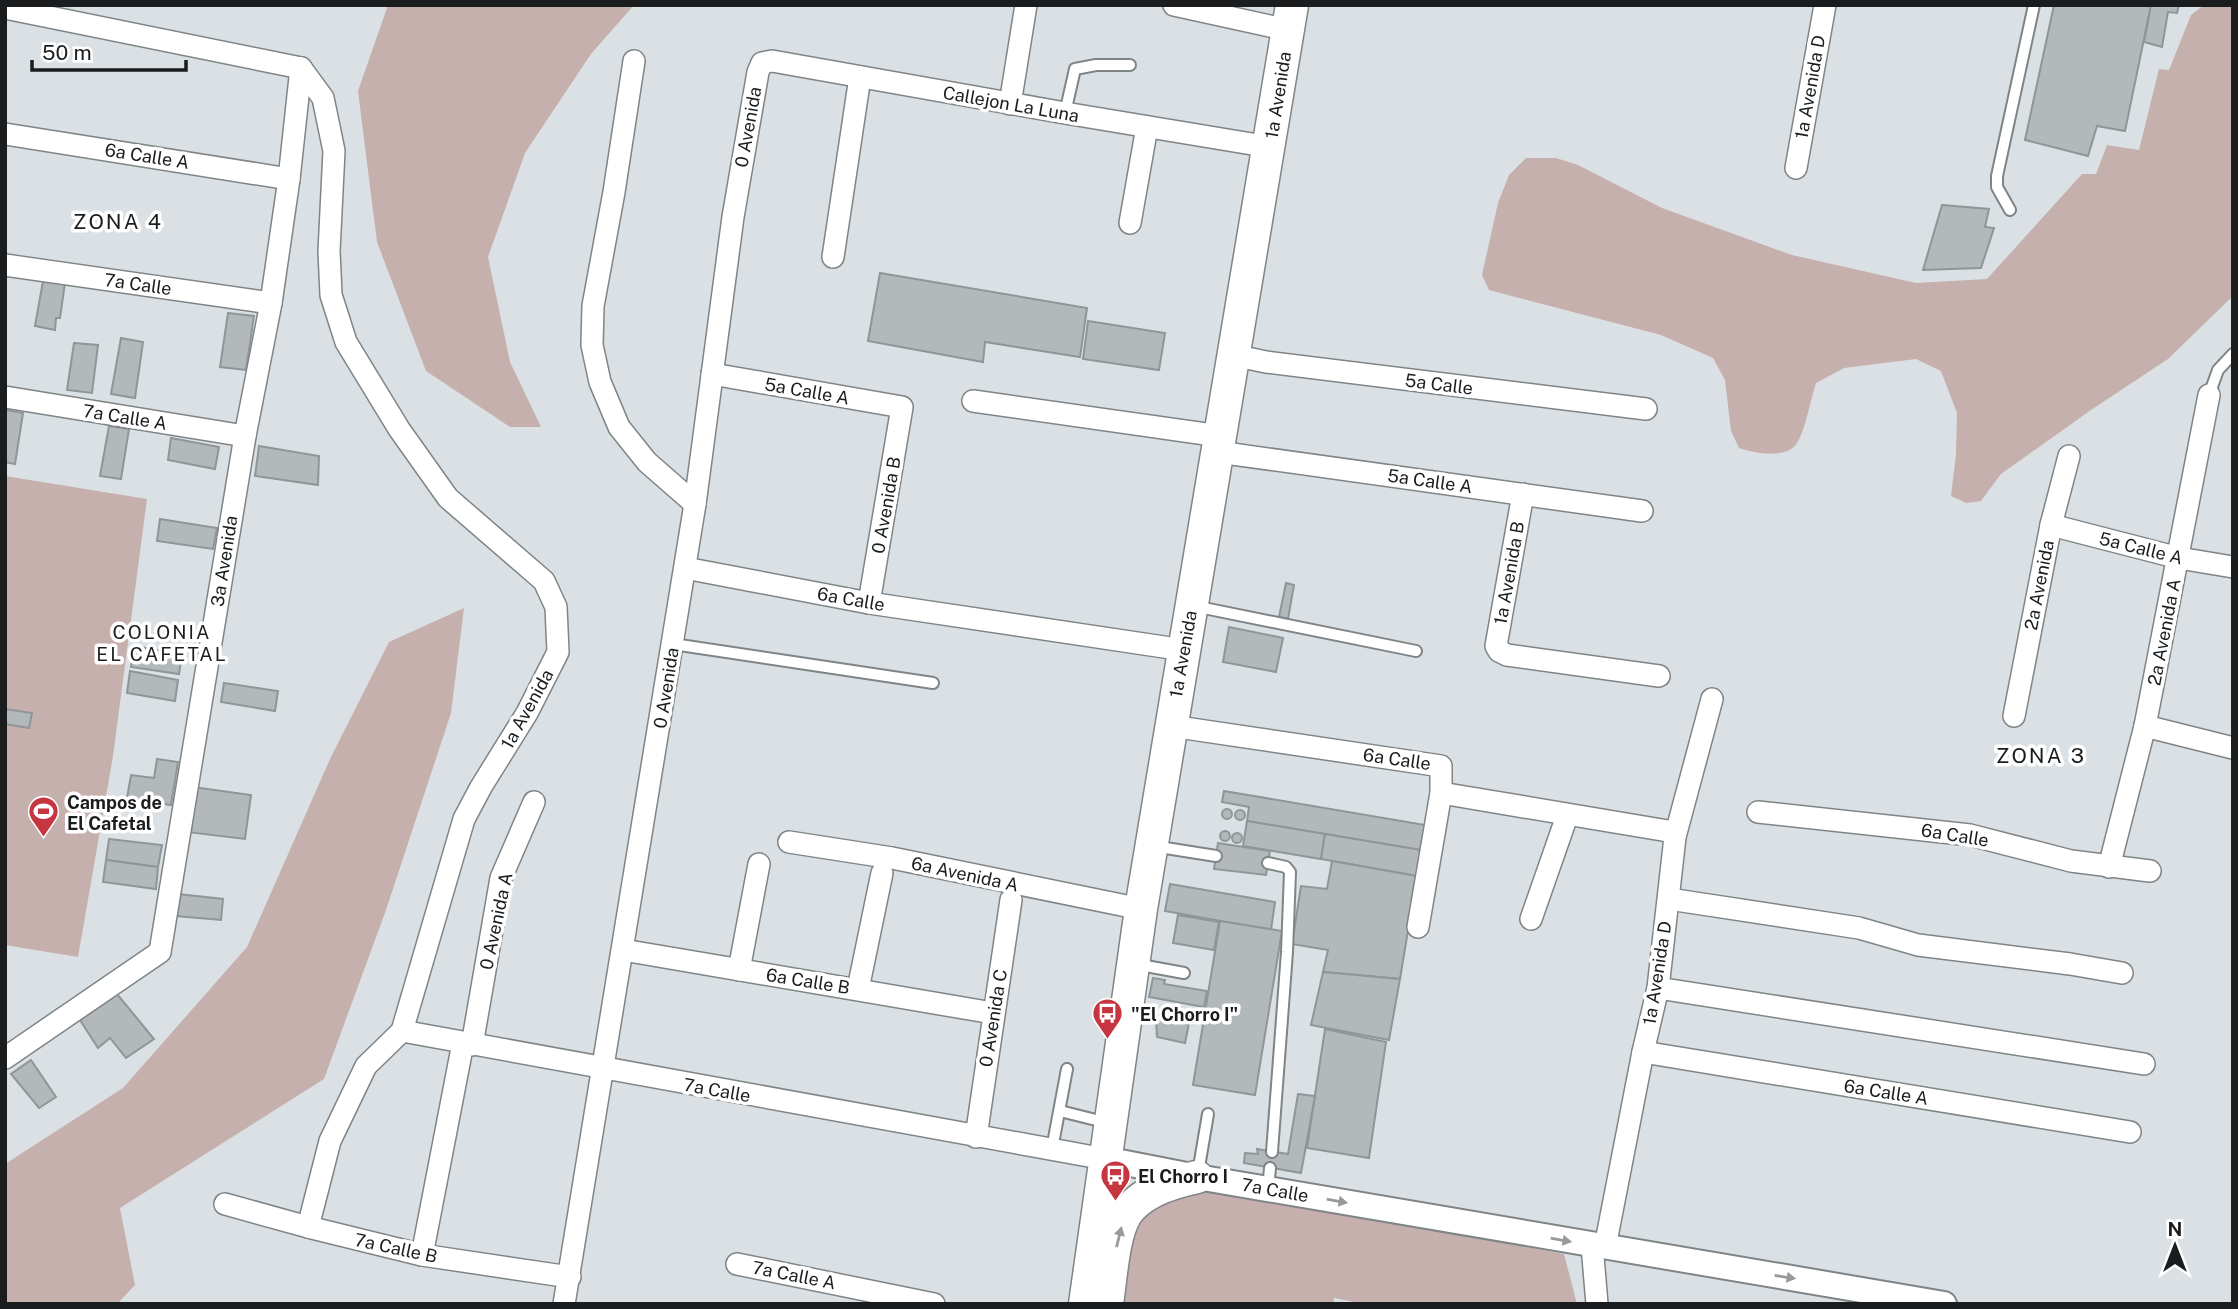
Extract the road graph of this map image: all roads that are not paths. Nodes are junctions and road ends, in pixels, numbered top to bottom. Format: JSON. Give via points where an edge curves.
{"nodes":[{"id":1,"x":1026,"y":5,"type":"edge"},
{"id":2,"x":1174,"y":5,"type":"edge"},
{"id":3,"x":1825,"y":5,"type":"edge"},
{"id":4,"x":2034,"y":5,"type":"edge"},
{"id":5,"x":5,"y":8,"type":"edge"},
{"id":6,"x":1290,"y":18,"type":"edge"},
{"id":7,"x":634,"y":61,"type":"dead end"},
{"id":8,"x":1130,"y":65,"type":"dead end"},
{"id":9,"x":301,"y":68,"type":"junction"},
{"id":10,"x":758,"y":72,"type":"joint"},
{"id":11,"x":860,"y":77,"type":"junction"},
{"id":12,"x":1010,"y":104,"type":"junction"},
{"id":13,"x":1065,"y":113,"type":"junction"},
{"id":14,"x":1147,"y":127,"type":"junction"},
{"id":15,"x":5,"y":134,"type":"edge"},
{"id":16,"x":1270,"y":147,"type":"junction"},
{"id":17,"x":1796,"y":168,"type":"dead end"},
{"id":18,"x":289,"y":179,"type":"junction"},
{"id":19,"x":2010,"y":210,"type":"dead end"},
{"id":20,"x":1130,"y":223,"type":"dead end"},
{"id":21,"x":833,"y":257,"type":"dead end"},
{"id":22,"x":5,"y":265,"type":"edge"},
{"id":23,"x":271,"y":303,"type":"junction"},
{"id":24,"x":2233,"y":354,"type":"edge"},
{"id":25,"x":1233,"y":355,"type":"junction"},
{"id":26,"x":712,"y":374,"type":"junction"},
{"id":27,"x":2209,"y":395,"type":"joint"},
{"id":28,"x":5,"y":397,"type":"edge"},
{"id":29,"x":974,"y":401,"type":"dead end"},
{"id":30,"x":902,"y":407,"type":"joint"},
{"id":31,"x":1646,"y":409,"type":"dead end"},
{"id":32,"x":245,"y":436,"type":"junction"},
{"id":33,"x":1219,"y":444,"type":"junction"},
{"id":34,"x":2068,"y":456,"type":"dead end"},
{"id":35,"x":1523,"y":494,"type":"junction"},
{"id":36,"x":695,"y":504,"type":"junction"},
{"id":37,"x":1642,"y":511,"type":"dead end"},
{"id":38,"x":2051,"y":525,"type":"junction"},
{"id":39,"x":2179,"y":558,"type":"junction"},
{"id":40,"x":2233,"y":567,"type":"edge"},
{"id":41,"x":685,"y":568,"type":"junction"},
{"id":42,"x":869,"y":603,"type":"junction"},
{"id":43,"x":1191,"y":606,"type":"junction"},
{"id":44,"x":673,"y":644,"type":"junction"},
{"id":45,"x":1184,"y":650,"type":"junction"},
{"id":46,"x":1416,"y":651,"type":"dead end"},
{"id":47,"x":1659,"y":676,"type":"dead end"},
{"id":48,"x":933,"y":683,"type":"dead end"},
{"id":49,"x":1712,"y":699,"type":"dead end"},
{"id":50,"x":2014,"y":716,"type":"dead end"},
{"id":51,"x":1171,"y":726,"type":"junction"},
{"id":52,"x":2145,"y":726,"type":"junction"},
{"id":53,"x":2233,"y":748,"type":"edge"},
{"id":54,"x":1441,"y":793,"type":"junction"},
{"id":55,"x":534,"y":802,"type":"dead end"},
{"id":56,"x":1758,"y":812,"type":"dead end"},
{"id":57,"x":1567,"y":816,"type":"junction"},
{"id":58,"x":1675,"y":837,"type":"junction"},
{"id":59,"x":789,"y":842,"type":"dead end"},
{"id":60,"x":1151,"y":846,"type":"junction"},
{"id":61,"x":1216,"y":856,"type":"dead end"},
{"id":62,"x":1268,"y":863,"type":"dead end"},
{"id":63,"x":759,"y":864,"type":"dead end"},
{"id":64,"x":2109,"y":867,"type":"junction"},
{"id":65,"x":2150,"y":871,"type":"dead end"},
{"id":66,"x":882,"y":873,"type":"dead end"},
{"id":67,"x":1669,"y":899,"type":"junction"},
{"id":68,"x":1011,"y":900,"type":"dead end"},
{"id":69,"x":1141,"y":909,"type":"junction"},
{"id":70,"x":1531,"y":919,"type":"dead end"},
{"id":71,"x":1418,"y":927,"type":"dead end"},
{"id":72,"x":623,"y":950,"type":"junction"},
{"id":73,"x":1133,"y":964,"type":"junction"},
{"id":74,"x":739,"y":970,"type":"junction"},
{"id":75,"x":1184,"y":973,"type":"dead end"},
{"id":76,"x":2122,"y":974,"type":"dead end"},
{"id":77,"x":1658,"y":988,"type":"junction"},
{"id":78,"x":858,"y":989,"type":"junction"},
{"id":79,"x":993,"y":1013,"type":"junction"},
{"id":80,"x":402,"y":1031,"type":"junction"},
{"id":81,"x":468,"y":1044,"type":"junction"},
{"id":82,"x":11,"y":1049,"type":"edge"},
{"id":83,"x":1643,"y":1052,"type":"junction"},
{"id":84,"x":2144,"y":1064,"type":"dead end"},
{"id":85,"x":604,"y":1069,"type":"junction"},
{"id":86,"x":1067,"y":1069,"type":"dead end"},
{"id":87,"x":1060,"y":1111,"type":"junction"},
{"id":88,"x":1208,"y":1114,"type":"dead end"},
{"id":89,"x":1110,"y":1123,"type":"junction"},
{"id":90,"x":2130,"y":1132,"type":"dead end"},
{"id":91,"x":976,"y":1137,"type":"junction"},
{"id":92,"x":1052,"y":1149,"type":"junction"},
{"id":93,"x":1272,"y":1152,"type":"dead end"},
{"id":94,"x":1105,"y":1159,"type":"junction"},
{"id":95,"x":1197,"y":1177,"type":"junction"},
{"id":96,"x":225,"y":1204,"type":"dead end"},
{"id":97,"x":308,"y":1227,"type":"junction"},
{"id":98,"x":1599,"y":1246,"type":"junction"},
{"id":99,"x":422,"y":1255,"type":"junction"},
{"id":100,"x":737,"y":1264,"type":"dead end"},
{"id":101,"x":569,"y":1278,"type":"junction"},
{"id":102,"x":564,"y":1304,"type":"edge"},
{"id":103,"x":934,"y":1304,"type":"edge"},
{"id":104,"x":1085,"y":1304,"type":"edge"},
{"id":105,"x":1107,"y":1304,"type":"edge"},
{"id":106,"x":1597,"y":1304,"type":"edge"},
{"id":107,"x":1944,"y":1304,"type":"edge"}],
"edges":[{"from":1,"to":12,"type":"street"},
{"from":2,"to":6,"type":"street"},
{"from":3,"to":17,"type":"street","name":"1a Avenida D"},
{"from":4,"to":19,"type":"lane","via":[[1997,176],[1997,187]]},
{"from":5,"to":9,"type":"street"},
{"from":6,"to":16,"type":"main road","name":"1a Avenida"},
{"from":7,"to":36,"type":"street","via":[[593,306],[592,345],[600,382],[619,427],[647,462]]},
{"from":8,"to":13,"type":"lane","via":[[1075,69]]},
{"from":9,"to":18,"type":"street","name":"3a Avenida"},
{"from":9,"to":80,"type":"street","name":"1a Avenida","via":[[323,99],[334,151],[331,295],[346,342],[448,498],[544,580],[556,607],[558,652],[464,819]]},
{"from":10,"to":11,"type":"street","name":"Callejon La Luna","via":[[762,63],[772,61]]},
{"from":10,"to":26,"type":"street","name":"0 Avenida"},
{"from":11,"to":12,"type":"street","name":"Callejon La Luna"},
{"from":11,"to":21,"type":"street"},
{"from":12,"to":13,"type":"street","name":"Callejon La Luna"},
{"from":13,"to":14,"type":"street","name":"Callejon La Luna"},
{"from":14,"to":16,"type":"street","name":"Callejon La Luna"},
{"from":14,"to":20,"type":"street"},
{"from":15,"to":18,"type":"street","name":"6a Calle A"},
{"from":16,"to":25,"type":"main road","name":"1a Avenida"},
{"from":18,"to":23,"type":"street","name":"3a Avenida"},
{"from":22,"to":23,"type":"street","name":"7a Calle"},
{"from":23,"to":32,"type":"street","name":"3a Avenida"},
{"from":24,"to":27,"type":"lane","via":[[2218,370]]},
{"from":25,"to":31,"type":"street","name":"5a Calle"},
{"from":25,"to":33,"type":"main road","name":"1a Avenida"},
{"from":26,"to":30,"type":"street","name":"5a Calle A"},
{"from":26,"to":36,"type":"street","name":"0 Avenida"},
{"from":27,"to":39,"type":"street","name":"2a Avenida A"},
{"from":28,"to":32,"type":"street","name":"7a Calle A"},
{"from":29,"to":33,"type":"street"},
{"from":30,"to":42,"type":"street","name":"0 Avenida B"},
{"from":32,"to":82,"type":"street","name":"3a Avenida","via":[[160,952]]},
{"from":33,"to":35,"type":"street","name":"5a Calle A"},
{"from":33,"to":43,"type":"main road","name":"1a Avenida"},
{"from":34,"to":38,"type":"street","name":"2a Avenida"},
{"from":35,"to":37,"type":"street","name":"5a Calle A"},
{"from":35,"to":47,"type":"street","name":"1a Avenida B","via":[[1496,646],[1499,651]]},
{"from":36,"to":41,"type":"street","name":"0 Avenida"},
{"from":38,"to":39,"type":"street","name":"5a Calle A"},
{"from":38,"to":50,"type":"street","name":"2a Avenida"},
{"from":39,"to":40,"type":"street","name":"5a Calle A"},
{"from":39,"to":52,"type":"street","name":"2a Avenida A"},
{"from":41,"to":42,"type":"street","name":"6a Calle"},
{"from":41,"to":44,"type":"street","name":"0 Avenida"},
{"from":42,"to":45,"type":"street","name":"6a Calle"},
{"from":43,"to":45,"type":"main road","name":"1a Avenida"},
{"from":43,"to":46,"type":"lane"},
{"from":44,"to":48,"type":"lane"},
{"from":44,"to":72,"type":"street","name":"0 Avenida"},
{"from":45,"to":51,"type":"main road","name":"1a Avenida"},
{"from":49,"to":58,"type":"street","name":"1a Avenida D"},
{"from":51,"to":54,"type":"street","name":"6a Calle","via":[[1438,764]]},
{"from":51,"to":60,"type":"main road","name":"1a Avenida"},
{"from":52,"to":53,"type":"street"},
{"from":52,"to":64,"type":"street","name":"2a Avenida A"},
{"from":54,"to":57,"type":"street","name":"6a Calle"},
{"from":54,"to":71,"type":"street"},
{"from":55,"to":81,"type":"street","name":"0 Avenida A","via":[[501,878]]},
{"from":56,"to":64,"type":"street","name":"6a Calle","via":[[1970,835]]},
{"from":57,"to":58,"type":"street","name":"6a Calle","via":[[1668,831]]},
{"from":57,"to":70,"type":"street"},
{"from":58,"to":67,"type":"street","name":"1a Avenida D"},
{"from":59,"to":69,"type":"street","name":"6a Avenida A","via":[[892,858]]},
{"from":60,"to":61,"type":"lane"},
{"from":60,"to":69,"type":"main road","name":"1a Avenida"},
{"from":62,"to":93,"type":"lane","via":[[1290,872]]},
{"from":63,"to":74,"type":"street"},
{"from":64,"to":65,"type":"street","name":"6a Calle"},
{"from":66,"to":78,"type":"street"},
{"from":67,"to":76,"type":"street","via":[[1859,928],[1918,945]]},
{"from":67,"to":77,"type":"street","name":"1a Avenida D"},
{"from":68,"to":79,"type":"street","name":"0 Avenida C"},
{"from":69,"to":73,"type":"main road","name":"1a Avenida"},
{"from":72,"to":74,"type":"street","name":"6a Calle B"},
{"from":72,"to":85,"type":"street","name":"0 Avenida"},
{"from":73,"to":75,"type":"lane"},
{"from":73,"to":89,"type":"main road","name":"1a Avenida"},
{"from":74,"to":78,"type":"street","name":"6a Calle B"},
{"from":77,"to":83,"type":"street","name":"1a Avenida D"},
{"from":77,"to":84,"type":"street"},
{"from":78,"to":79,"type":"street","name":"6a Calle B"},
{"from":79,"to":91,"type":"street","name":"0 Avenida C"},
{"from":80,"to":81,"type":"street","name":"7a Calle"},
{"from":80,"to":97,"type":"street","name":"1a Avenida","via":[[366,1066],[330,1141]]},
{"from":81,"to":85,"type":"street","name":"7a Calle"},
{"from":81,"to":99,"type":"street","name":"0 Avenida A"},
{"from":83,"to":90,"type":"street","name":"6a Calle A"},
{"from":83,"to":98,"type":"street","name":"1a Avenida D"},
{"from":85,"to":91,"type":"street","name":"7a Calle"},
{"from":85,"to":101,"type":"street","name":"0 Avenida"},
{"from":86,"to":87,"type":"lane"},
{"from":87,"to":89,"type":"lane"},
{"from":87,"to":92,"type":"lane"},
{"from":88,"to":95,"type":"lane"},
{"from":89,"to":94,"type":"main road","name":"1a Avenida"},
{"from":91,"to":92,"type":"street","name":"7a Calle"},
{"from":92,"to":94,"type":"street","name":"7a Calle"},
{"from":94,"to":95,"type":"street","name":"7a Calle"},
{"from":94,"to":104,"type":"main road","name":"1a Avenida"},
{"from":95,"to":98,"type":"street","name":"7a Calle","one_way":true,"via":[[1269,1178]]},
{"from":105,"to":95,"type":"main road","one_way":true,"via":[[1127,1213],[1171,1183]]},
{"from":96,"to":97,"type":"street","name":"7a Calle B"},
{"from":97,"to":99,"type":"street","name":"7a Calle B"},
{"from":98,"to":106,"type":"street","name":"1a Avenida D"},
{"from":98,"to":107,"type":"street","name":"7a Calle","one_way":true},
{"from":99,"to":101,"type":"street","name":"7a Calle B"},
{"from":100,"to":103,"type":"street","name":"7a Calle A"},
{"from":101,"to":102,"type":"street","name":"0 Avenida"}]}
